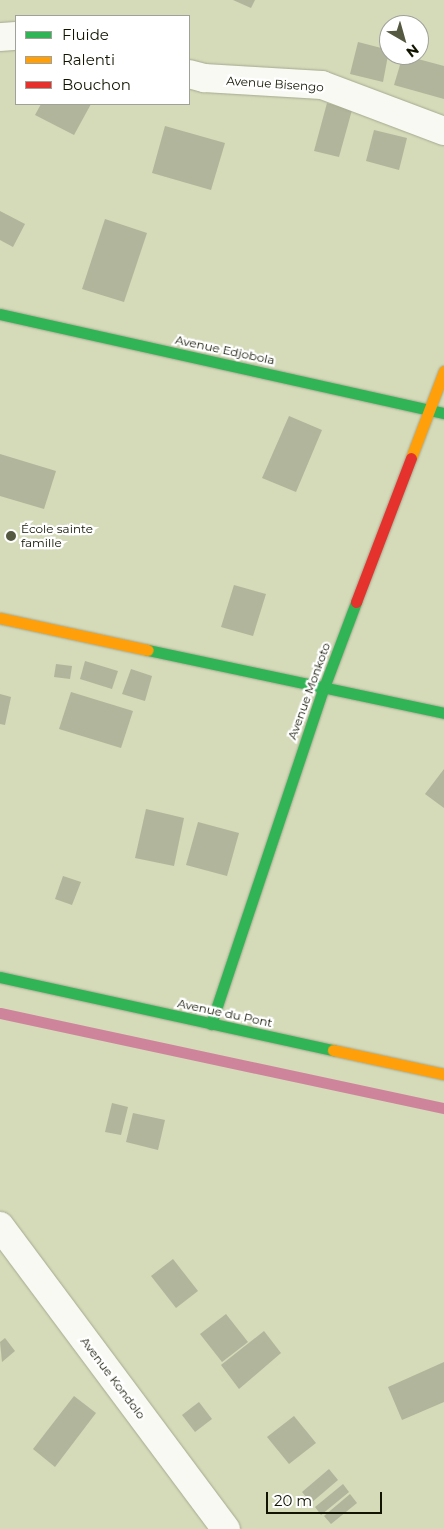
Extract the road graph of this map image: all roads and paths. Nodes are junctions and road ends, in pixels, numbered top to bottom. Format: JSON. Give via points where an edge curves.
{"nodes":[{"id":1,"x":15,"y":36,"type":"edge"},
{"id":2,"x":0,"y":37,"type":"edge"},
{"id":3,"x":190,"y":74,"type":"edge"},
{"id":4,"x":444,"y":131,"type":"edge"},
{"id":5,"x":0,"y":314,"type":"edge"},
{"id":6,"x":444,"y":371,"type":"edge"},
{"id":7,"x":430,"y":409,"type":"junction"},
{"id":8,"x":444,"y":413,"type":"edge"},
{"id":9,"x":0,"y":618,"type":"edge"},
{"id":10,"x":323,"y":690,"type":"junction"},
{"id":11,"x":444,"y":713,"type":"edge"},
{"id":12,"x":0,"y":977,"type":"edge"},
{"id":13,"x":211,"y":1024,"type":"junction"},
{"id":14,"x":444,"y":1074,"type":"edge"},
{"id":15,"x":0,"y":1226,"type":"edge"},
{"id":16,"x":226,"y":1529,"type":"edge"}],
"edges":[{"from":1,"to":2,"type":"street"},
{"from":3,"to":4,"type":"street","name":"Avenue Bisengo","via":[[204,78],[322,85]]},
{"from":5,"to":7,"type":"street","name":"Avenue Edjobola"},
{"from":6,"to":7,"type":"street","name":"Avenue Monkoto"},
{"from":7,"to":8,"type":"street","name":"Avenue Edjobola"},
{"from":7,"to":10,"type":"street","name":"Avenue Monkoto"},
{"from":9,"to":10,"type":"street"},
{"from":10,"to":11,"type":"street"},
{"from":10,"to":13,"type":"street","name":"Avenue Monkoto"},
{"from":12,"to":13,"type":"street","name":"Avenue du Pont"},
{"from":13,"to":14,"type":"street","name":"Avenue du Pont"},
{"from":15,"to":16,"type":"street","name":"Avenue Kondolo"}]}
